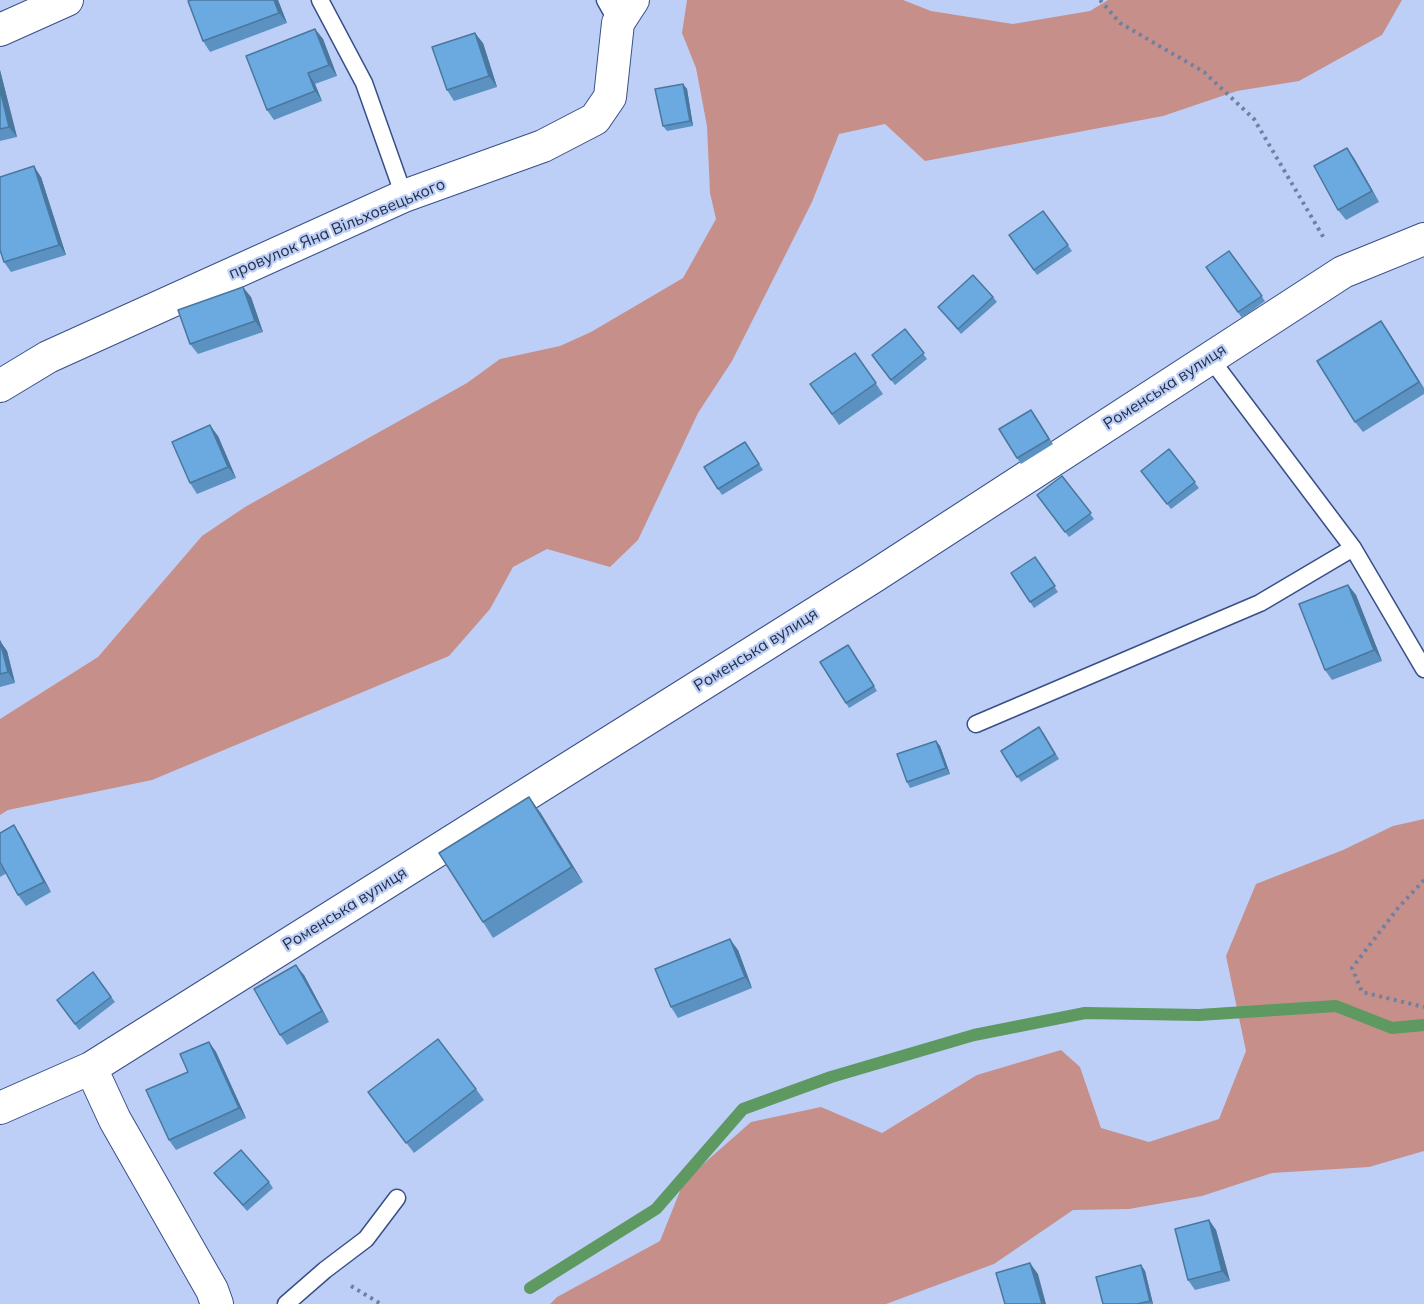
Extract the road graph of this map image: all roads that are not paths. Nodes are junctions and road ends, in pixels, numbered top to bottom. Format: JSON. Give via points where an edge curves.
{"nodes":[{"id":1,"x":67,"y":0,"type":"edge"},
{"id":2,"x":320,"y":0,"type":"edge"},
{"id":3,"x":618,"y":8,"type":"edge"},
{"id":4,"x":0,"y":30,"type":"edge"},
{"id":5,"x":404,"y":196,"type":"junction"},
{"id":6,"x":1424,"y":239,"type":"edge"},
{"id":7,"x":1210,"y":358,"type":"junction"},
{"id":8,"x":0,"y":386,"type":"edge"},
{"id":9,"x":1353,"y":548,"type":"junction"},
{"id":10,"x":1424,"y":669,"type":"edge"},
{"id":11,"x":976,"y":724,"type":"dead end"},
{"id":12,"x":91,"y":1068,"type":"junction"},
{"id":13,"x":0,"y":1108,"type":"edge"},
{"id":14,"x":397,"y":1198,"type":"dead end"},
{"id":15,"x":218,"y":1304,"type":"edge"},
{"id":16,"x":286,"y":1304,"type":"edge"}],
"edges":[{"from":1,"to":4,"type":"street"},
{"from":2,"to":5,"type":"lane","via":[[364,83]]},
{"from":3,"to":5,"type":"street","name":"провулок Яна Вільховецького","via":[[610,97],[595,119],[543,146]]},
{"from":5,"to":8,"type":"street","name":"провулок Яна Вільховецького","via":[[48,357]]},
{"from":6,"to":7,"type":"street","name":"Роменська вулиця","via":[[1343,272]]},
{"from":7,"to":9,"type":"lane"},
{"from":7,"to":12,"type":"street","name":"Роменська вулиця","via":[[873,577]]},
{"from":9,"to":10,"type":"lane"},
{"from":9,"to":11,"type":"lane","via":[[1260,603]]},
{"from":12,"to":13,"type":"street","name":"Роменська вулиця"},
{"from":12,"to":15,"type":"street","via":[[115,1120]]},
{"from":14,"to":16,"type":"lane","via":[[366,1239]]}]}
